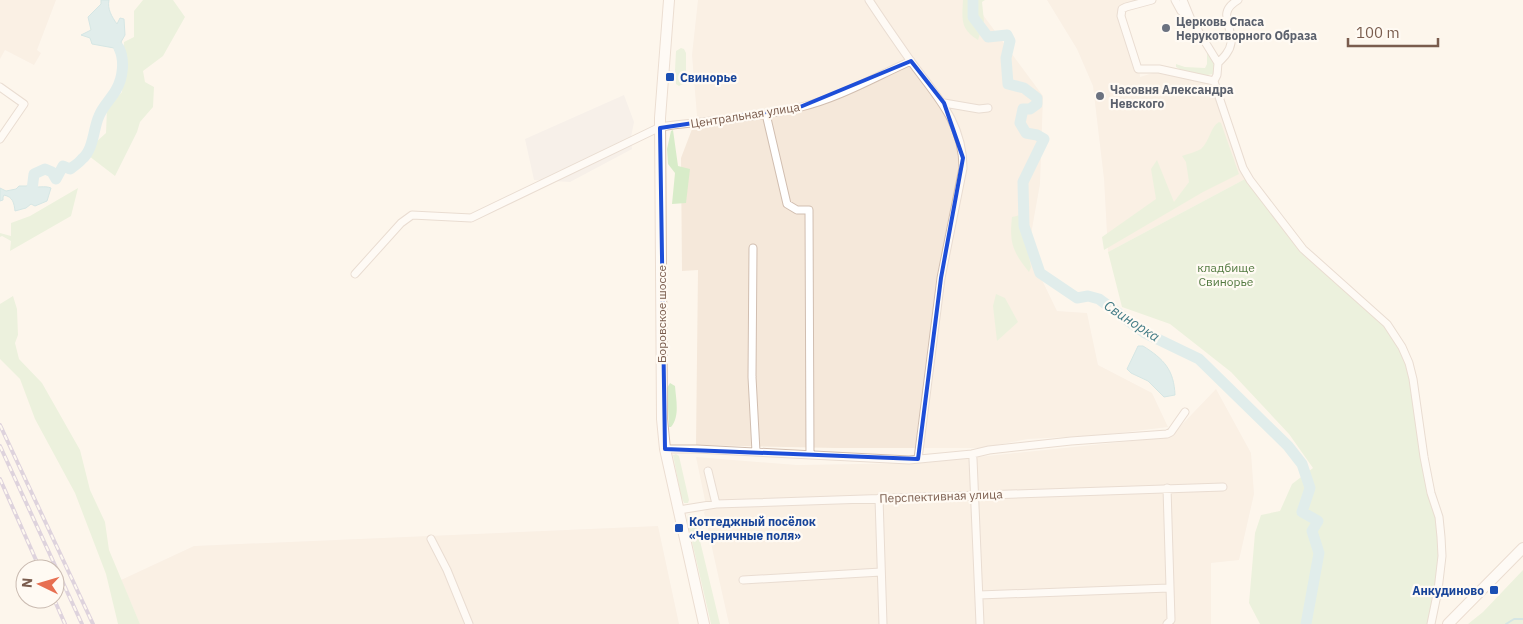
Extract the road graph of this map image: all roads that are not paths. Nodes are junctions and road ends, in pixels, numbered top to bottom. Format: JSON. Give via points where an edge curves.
{"nodes":[{"id":1,"x":669,"y":0,"type":"edge"},
{"id":2,"x":869,"y":0,"type":"edge"},
{"id":3,"x":1152,"y":0,"type":"edge"},
{"id":4,"x":1175,"y":0,"type":"edge"},
{"id":5,"x":1183,"y":0,"type":"edge"},
{"id":6,"x":1238,"y":0,"type":"edge"},
{"id":7,"x":1191,"y":19,"type":"junction"},
{"id":8,"x":911,"y":61,"type":"junction"},
{"id":9,"x":1218,"y":63,"type":"junction"},
{"id":10,"x":1214,"y":81,"type":"junction"},
{"id":11,"x":0,"y":87,"type":"edge"},
{"id":12,"x":944,"y":104,"type":"junction"},
{"id":13,"x":988,"y":108,"type":"dead end"},
{"id":14,"x":766,"y":114,"type":"junction"},
{"id":15,"x":660,"y":128,"type":"junction"},
{"id":16,"x":0,"y":139,"type":"edge"},
{"id":17,"x":753,"y":248,"type":"dead end"},
{"id":18,"x":354,"y":274,"type":"dead end"},
{"id":19,"x":1185,"y":412,"type":"dead end"},
{"id":20,"x":665,"y":449,"type":"junction"},
{"id":21,"x":756,"y":452,"type":"junction"},
{"id":22,"x":810,"y":455,"type":"junction"},
{"id":23,"x":918,"y":459,"type":"junction"},
{"id":24,"x":973,"y":459,"type":"dead end"},
{"id":25,"x":708,"y":471,"type":"dead end"},
{"id":26,"x":1222,"y":487,"type":"dead end"},
{"id":27,"x":1166,"y":488,"type":"junction"},
{"id":28,"x":974,"y":495,"type":"junction"},
{"id":29,"x":879,"y":498,"type":"junction"},
{"id":30,"x":716,"y":504,"type":"junction"},
{"id":31,"x":679,"y":510,"type":"junction"},
{"id":32,"x":431,"y":538,"type":"dead end"},
{"id":33,"x":1523,"y":548,"type":"edge"},
{"id":34,"x":881,"y":572,"type":"junction"},
{"id":35,"x":743,"y":580,"type":"dead end"},
{"id":36,"x":1168,"y":588,"type":"junction"},
{"id":37,"x":979,"y":595,"type":"junction"},
{"id":38,"x":469,"y":624,"type":"edge"},
{"id":39,"x":704,"y":624,"type":"edge"},
{"id":40,"x":883,"y":624,"type":"edge"},
{"id":41,"x":980,"y":624,"type":"edge"},
{"id":42,"x":1166,"y":624,"type":"edge"},
{"id":43,"x":1431,"y":624,"type":"edge"},
{"id":44,"x":1448,"y":624,"type":"edge"}],
"edges":[{"from":1,"to":15,"type":"main road","name":"Боровское шоссе"},
{"from":2,"to":8,"type":"street"},
{"from":3,"to":10,"type":"street","via":[[1126,7],[1121,12],[1138,69],[1159,69]]},
{"from":4,"to":7,"type":"street"},
{"from":5,"to":7,"type":"street"},
{"from":6,"to":9,"type":"street","via":[[1226,14],[1231,42]]},
{"from":7,"to":9,"type":"street"},
{"from":8,"to":12,"type":"street"},
{"from":8,"to":14,"type":"street","name":"Центральная улица","via":[[814,103]]},
{"from":9,"to":10,"type":"street"},
{"from":10,"to":43,"type":"street","via":[[1250,180],[1300,245],[1387,324],[1409,363],[1441,537],[1442,556]]},
{"from":11,"to":16,"type":"street","via":[[24,104]]},
{"from":12,"to":13,"type":"street"},
{"from":12,"to":23,"type":"street","via":[[958,136],[963,168],[941,278]]},
{"from":14,"to":15,"type":"street","name":"Центральная улица"},
{"from":14,"to":22,"type":"street","via":[[787,204],[797,210],[808,210]]},
{"from":15,"to":18,"type":"street","name":"Центральная улица","via":[[471,218],[412,215]]},
{"from":15,"to":20,"type":"main road","name":"Боровское шоссе","via":[[661,399]]},
{"from":17,"to":21,"type":"street","via":[[752,377]]},
{"from":19,"to":23,"type":"street","via":[[1167,434],[1071,441]]},
{"from":20,"to":21,"type":"street"},
{"from":20,"to":31,"type":"main road","name":"Боровское шоссе"},
{"from":21,"to":22,"type":"street"},
{"from":22,"to":23,"type":"street"},
{"from":24,"to":28,"type":"street"},
{"from":25,"to":30,"type":"street"},
{"from":26,"to":27,"type":"street","name":"Перспективная улица"},
{"from":27,"to":28,"type":"street","name":"Перспективная улица"},
{"from":27,"to":36,"type":"street"},
{"from":28,"to":29,"type":"street","name":"Перспективная улица"},
{"from":28,"to":37,"type":"street"},
{"from":29,"to":30,"type":"street","name":"Перспективная улица"},
{"from":29,"to":34,"type":"street"},
{"from":30,"to":31,"type":"street","name":"Перспективная улица"},
{"from":31,"to":39,"type":"main road","name":"Боровское шоссе"},
{"from":32,"to":38,"type":"street","via":[[448,570]]},
{"from":33,"to":44,"type":"main road"},
{"from":34,"to":35,"type":"street"},
{"from":34,"to":40,"type":"street"},
{"from":36,"to":37,"type":"street"},
{"from":36,"to":42,"type":"street","via":[[1171,620]]},
{"from":37,"to":41,"type":"street"}]}
